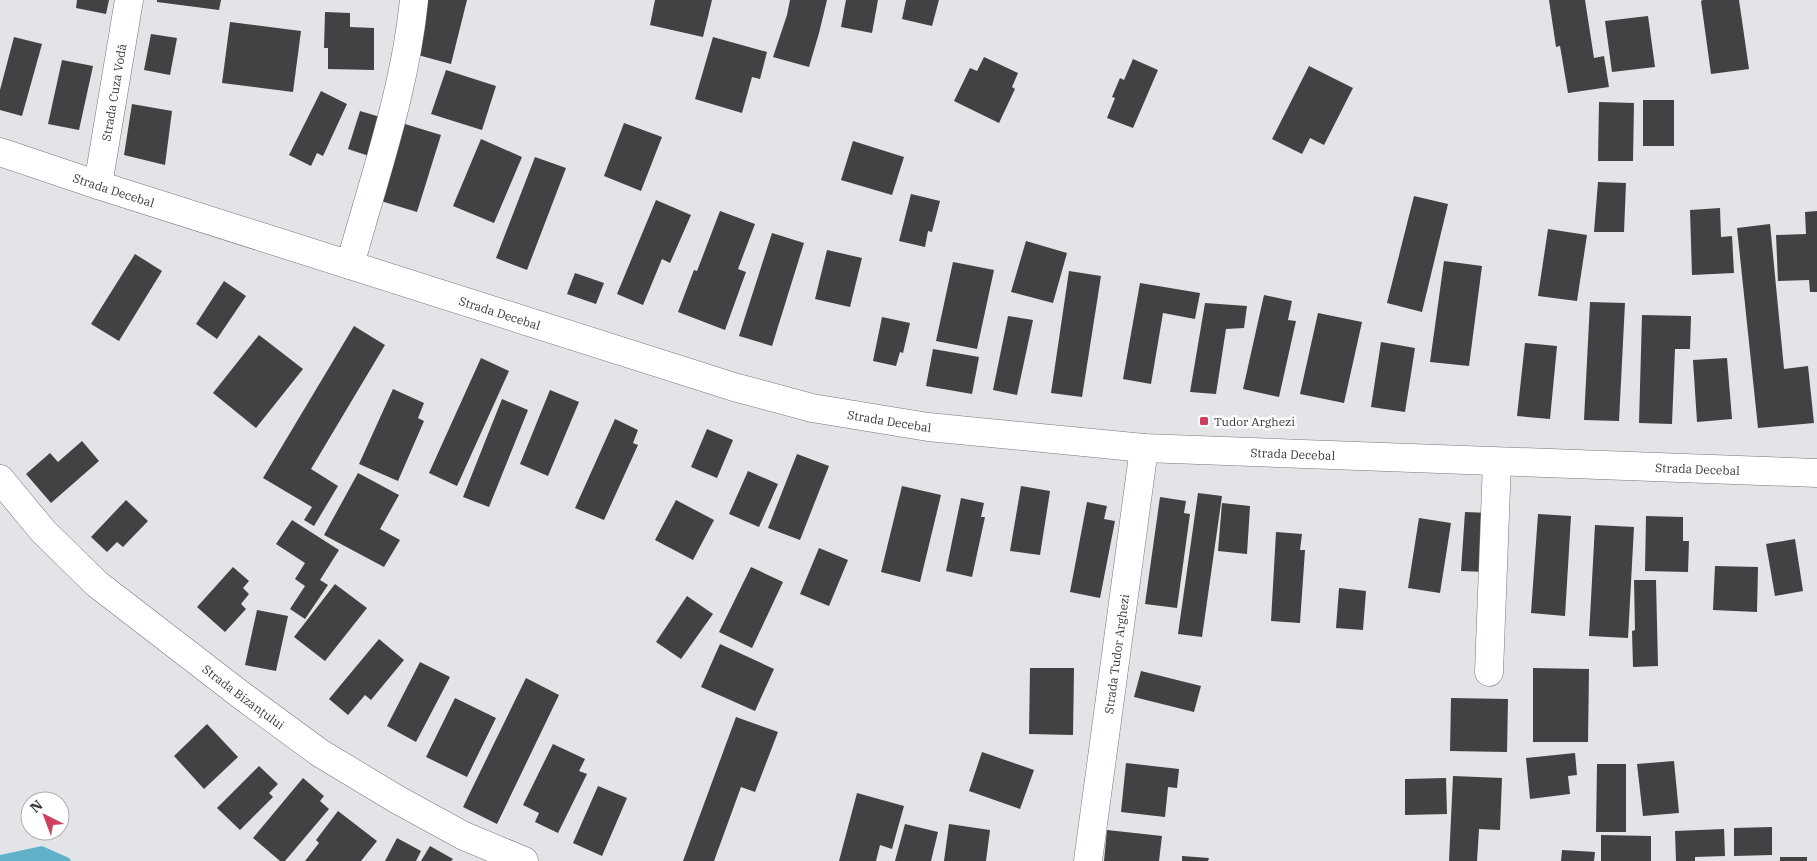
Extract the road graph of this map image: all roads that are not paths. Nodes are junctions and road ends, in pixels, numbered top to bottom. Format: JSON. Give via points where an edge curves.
{"nodes":[{"id":1,"x":129,"y":0,"type":"edge"},
{"id":2,"x":414,"y":0,"type":"edge"},
{"id":3,"x":0,"y":152,"type":"edge"},
{"id":4,"x":98,"y":185,"type":"junction"},
{"id":5,"x":350,"y":265,"type":"junction"},
{"id":6,"x":1144,"y":448,"type":"junction"},
{"id":7,"x":1497,"y":462,"type":"junction"},
{"id":8,"x":1817,"y":473,"type":"edge"},
{"id":9,"x":0,"y":479,"type":"edge"},
{"id":10,"x":1489,"y":672,"type":"dead end"},
{"id":11,"x":524,"y":861,"type":"edge"},
{"id":12,"x":1088,"y":861,"type":"edge"}],
"edges":[{"from":1,"to":4,"type":"main road","name":"Strada Cuza Vodă"},
{"from":2,"to":5,"type":"main road","via":[[401,79]]},
{"from":3,"to":4,"type":"main road","name":"Strada Decebal"},
{"from":4,"to":5,"type":"main road","name":"Strada Decebal"},
{"from":5,"to":6,"type":"main road","name":"Strada Decebal","via":[[734,387],[812,408],[928,427]]},
{"from":6,"to":7,"type":"main road","name":"Strada Decebal"},
{"from":6,"to":12,"type":"main road","name":"Strada Tudor Arghezi"},
{"from":7,"to":8,"type":"main road","name":"Strada Decebal"},
{"from":7,"to":10,"type":"main road"},
{"from":9,"to":11,"type":"main road","name":"Strada Bizanțului","via":[[44,531],[97,584],[320,753],[464,836]]}]}
